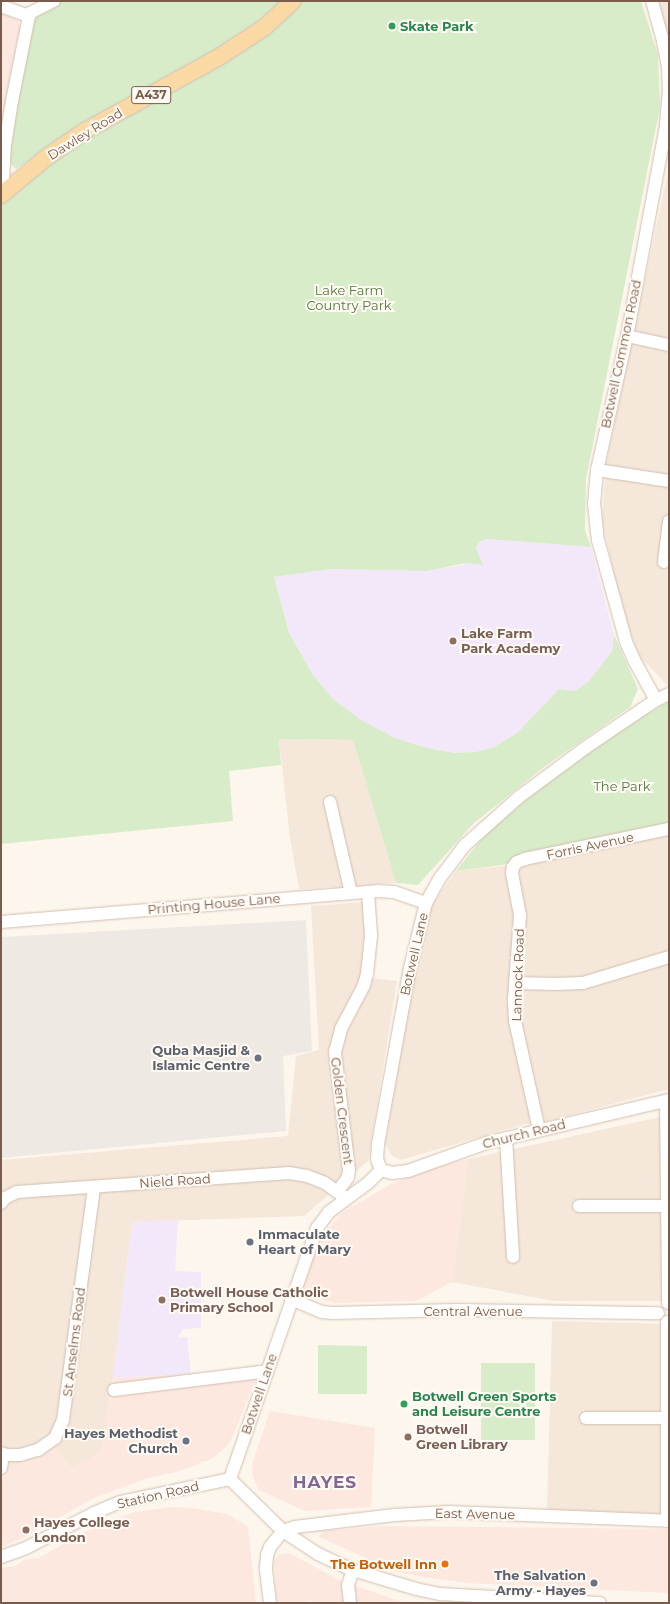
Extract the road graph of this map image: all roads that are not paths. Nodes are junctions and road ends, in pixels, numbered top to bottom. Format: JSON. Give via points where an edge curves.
{"nodes":[{"id":1,"x":54,"y":1,"type":"edge"},
{"id":2,"x":293,"y":1,"type":"edge"},
{"id":3,"x":652,"y":1,"type":"edge"},
{"id":4,"x":1,"y":6,"type":"edge"},
{"id":5,"x":29,"y":16,"type":"junction"},
{"id":6,"x":669,"y":90,"type":"edge"},
{"id":7,"x":5,"y":192,"type":"edge"},
{"id":8,"x":627,"y":336,"type":"junction"},
{"id":9,"x":669,"y":345,"type":"edge"},
{"id":10,"x":597,"y":470,"type":"junction"},
{"id":11,"x":669,"y":481,"type":"edge"},
{"id":12,"x":669,"y":521,"type":"edge"},
{"id":13,"x":664,"y":562,"type":"dead end"},
{"id":14,"x":669,"y":694,"type":"edge"},
{"id":15,"x":656,"y":700,"type":"junction"},
{"id":16,"x":330,"y":802,"type":"dead end"},
{"id":17,"x":669,"y":829,"type":"edge"},
{"id":18,"x":513,"y":867,"type":"joint"},
{"id":19,"x":368,"y":892,"type":"junction"},
{"id":20,"x":351,"y":893,"type":"junction"},
{"id":21,"x":426,"y":903,"type":"junction"},
{"id":22,"x":1,"y":922,"type":"edge"},
{"id":23,"x":669,"y":957,"type":"edge"},
{"id":24,"x":515,"y":983,"type":"junction"},
{"id":25,"x":667,"y":1100,"type":"edge"},
{"id":26,"x":538,"y":1130,"type":"junction"},
{"id":27,"x":506,"y":1138,"type":"junction"},
{"id":28,"x":381,"y":1170,"type":"junction"},
{"id":29,"x":94,"y":1187,"type":"junction"},
{"id":30,"x":342,"y":1194,"type":"junction"},
{"id":31,"x":1,"y":1203,"type":"edge"},
{"id":32,"x":579,"y":1206,"type":"dead end"},
{"id":33,"x":668,"y":1206,"type":"edge"},
{"id":34,"x":513,"y":1257,"type":"dead end"},
{"id":35,"x":291,"y":1300,"type":"junction"},
{"id":36,"x":668,"y":1303,"type":"edge"},
{"id":37,"x":658,"y":1313,"type":"junction"},
{"id":38,"x":668,"y":1322,"type":"edge"},
{"id":39,"x":267,"y":1373,"type":"junction"},
{"id":40,"x":114,"y":1390,"type":"dead end"},
{"id":41,"x":586,"y":1418,"type":"dead end"},
{"id":42,"x":668,"y":1418,"type":"edge"},
{"id":43,"x":2,"y":1453,"type":"edge"},
{"id":44,"x":1,"y":1468,"type":"edge"},
{"id":45,"x":230,"y":1479,"type":"junction"},
{"id":46,"x":668,"y":1521,"type":"edge"},
{"id":47,"x":283,"y":1531,"type":"junction"},
{"id":48,"x":1,"y":1557,"type":"edge"},
{"id":49,"x":353,"y":1570,"type":"junction"},
{"id":50,"x":489,"y":1600,"type":"edge"},
{"id":51,"x":270,"y":1603,"type":"edge"},
{"id":52,"x":350,"y":1603,"type":"edge"},
{"id":53,"x":600,"y":1603,"type":"edge"}],
"edges":[{"from":1,"to":5,"type":"street","via":[[30,13]]},
{"from":2,"to":7,"type":"main road","name":"Dawley Road","number":"A437","via":[[258,32],[219,57],[85,131],[48,156]]},
{"from":3,"to":6,"type":"street","name":"Botwell Common Road","via":[[667,58]]},
{"from":4,"to":5,"type":"street"},
{"from":5,"to":7,"type":"street","via":[[5,151]]},
{"from":6,"to":8,"type":"street","name":"Botwell Common Road","via":[[666,126]]},
{"from":8,"to":9,"type":"street"},
{"from":8,"to":10,"type":"street","name":"Botwell Common Road"},
{"from":10,"to":11,"type":"street"},
{"from":10,"to":15,"type":"street","name":"Botwell Common Road","via":[[594,489],[595,513],[602,554],[630,653]]},
{"from":12,"to":13,"type":"street"},
{"from":14,"to":15,"type":"street","name":"Botwell Lane"},
{"from":15,"to":21,"type":"street","name":"Botwell Lane","via":[[566,762],[490,822],[453,859]]},
{"from":16,"to":20,"type":"street"},
{"from":17,"to":18,"type":"street","name":"Forris Avenue","via":[[525,859]]},
{"from":18,"to":24,"type":"street","name":"Lannock Road","via":[[520,915]]},
{"from":19,"to":20,"type":"street","name":"Printing House Lane"},
{"from":19,"to":21,"type":"street","name":"Printing House Lane","via":[[394,892]]},
{"from":19,"to":30,"type":"street","name":"Golden Crescent","via":[[371,935],[368,974],[341,1029],[335,1052],[350,1170]]},
{"from":20,"to":22,"type":"street","name":"Printing House Lane"},
{"from":21,"to":28,"type":"street","name":"Botwell Lane","via":[[403,1003],[378,1144],[377,1159]]},
{"from":23,"to":24,"type":"street","via":[[583,983]]},
{"from":24,"to":26,"type":"street","name":"Lannock Road","via":[[517,1037]]},
{"from":25,"to":26,"type":"street","name":"Church Road"},
{"from":25,"to":33,"type":"street"},
{"from":26,"to":27,"type":"street","name":"Church Road"},
{"from":27,"to":28,"type":"street","name":"Church Road","via":[[474,1146],[408,1171],[392,1173]]},
{"from":27,"to":34,"type":"street"},
{"from":28,"to":30,"type":"street","name":"Botwell Lane","via":[[368,1183]]},
{"from":29,"to":30,"type":"street","name":"Nield Road","via":[[289,1173],[325,1183]]},
{"from":29,"to":31,"type":"street","name":"Nield Road","via":[[17,1192],[9,1195]]},
{"from":29,"to":43,"type":"street","name":"St Anselms Road","via":[[63,1420],[55,1438],[38,1450],[20,1455]]},
{"from":30,"to":35,"type":"street","name":"Botwell Lane","via":[[335,1209],[319,1223]]},
{"from":32,"to":33,"type":"street"},
{"from":33,"to":36,"type":"street"},
{"from":35,"to":37,"type":"street","name":"Central Avenue","via":[[322,1312],[333,1313],[450,1310]]},
{"from":35,"to":39,"type":"street","name":"Botwell Lane"},
{"from":36,"to":37,"type":"street","via":[[661,1306]]},
{"from":37,"to":38,"type":"street","via":[[659,1318]]},
{"from":38,"to":42,"type":"street"},
{"from":39,"to":40,"type":"street"},
{"from":39,"to":45,"type":"street","name":"Botwell Lane"},
{"from":41,"to":42,"type":"street"},
{"from":42,"to":46,"type":"street"},
{"from":43,"to":44,"type":"street"},
{"from":45,"to":47,"type":"street"},
{"from":45,"to":48,"type":"street","name":"Station Road","via":[[120,1502],[26,1548]]},
{"from":46,"to":47,"type":"street","name":"East Avenue","via":[[450,1512],[320,1523]]},
{"from":47,"to":49,"type":"street","via":[[318,1554]]},
{"from":47,"to":51,"type":"street","via":[[267,1555]]},
{"from":49,"to":50,"type":"street","via":[[416,1589]]},
{"from":49,"to":52,"type":"street","via":[[348,1586]]},
{"from":50,"to":53,"type":"street"}]}
